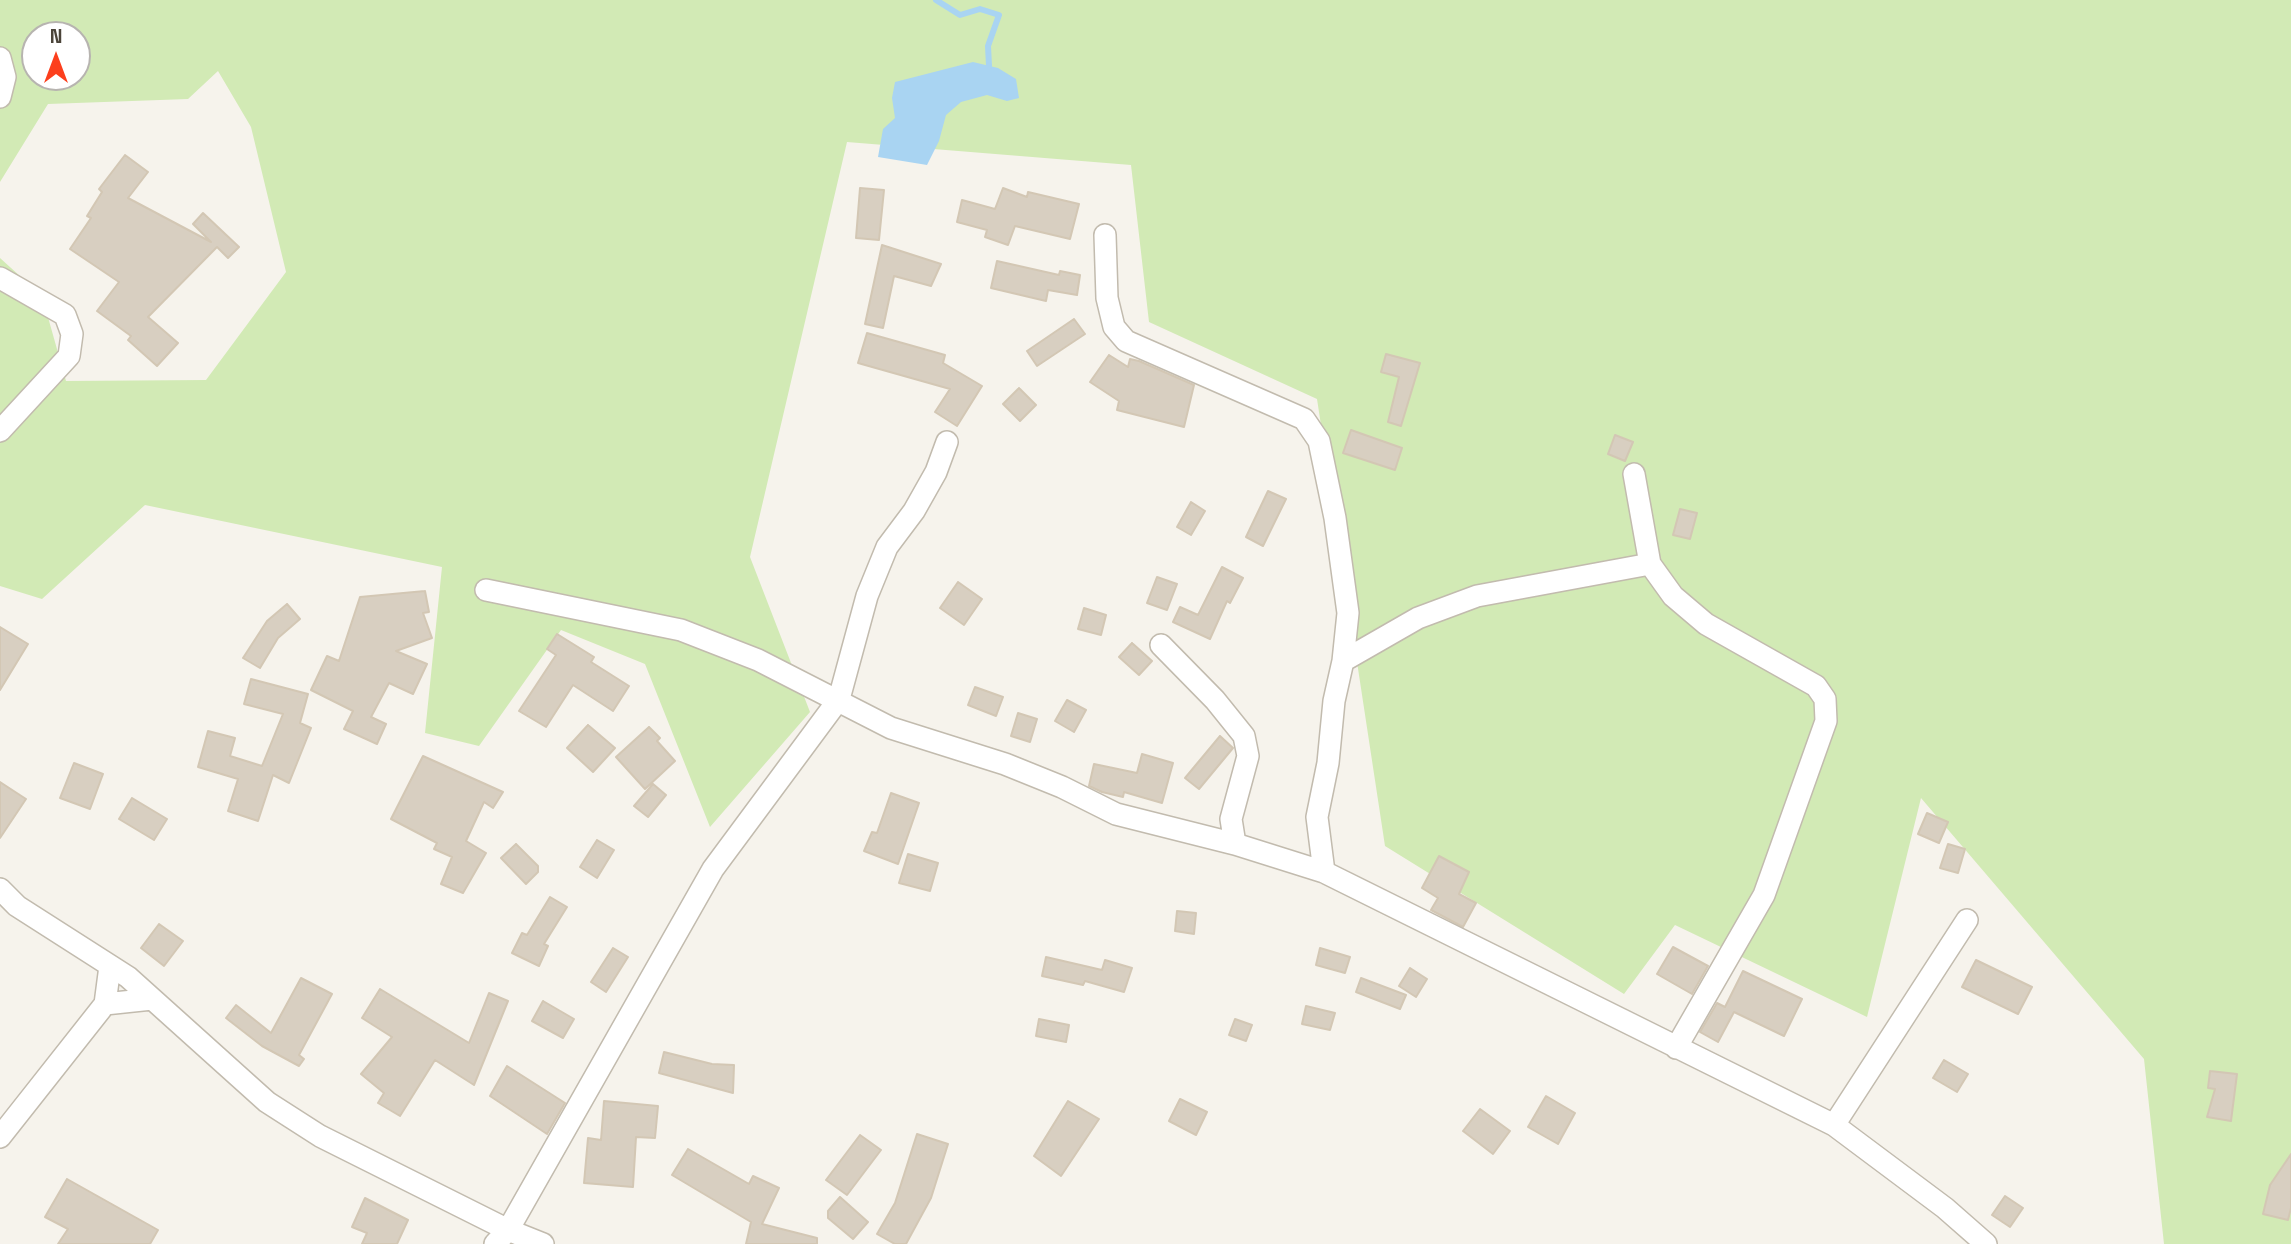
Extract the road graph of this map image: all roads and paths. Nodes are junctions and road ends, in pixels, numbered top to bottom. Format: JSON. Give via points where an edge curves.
{"nodes":[{"id":1,"x":0,"y":58,"type":"edge"},
{"id":2,"x":0,"y":97,"type":"edge"},
{"id":3,"x":1105,"y":235,"type":"dead end"},
{"id":4,"x":0,"y":278,"type":"edge"},
{"id":5,"x":0,"y":431,"type":"edge"},
{"id":6,"x":947,"y":442,"type":"dead end"},
{"id":7,"x":1634,"y":474,"type":"dead end"},
{"id":8,"x":1650,"y":564,"type":"junction"},
{"id":9,"x":486,"y":590,"type":"dead end"},
{"id":10,"x":1161,"y":645,"type":"dead end"},
{"id":11,"x":1343,"y":661,"type":"junction"},
{"id":12,"x":839,"y":699,"type":"junction"},
{"id":13,"x":1235,"y":844,"type":"junction"},
{"id":14,"x":1324,"y":872,"type":"junction"},
{"id":15,"x":0,"y":889,"type":"edge"},
{"id":16,"x":1966,"y":920,"type":"dead end"},
{"id":17,"x":110,"y":965,"type":"junction"},
{"id":18,"x":152,"y":999,"type":"junction"},
{"id":19,"x":105,"y":1004,"type":"junction"},
{"id":20,"x":1676,"y":1048,"type":"junction"},
{"id":21,"x":1833,"y":1125,"type":"junction"},
{"id":22,"x":0,"y":1137,"type":"edge"},
{"id":23,"x":502,"y":1237,"type":"edge"},
{"id":24,"x":543,"y":1244,"type":"edge"},
{"id":25,"x":1986,"y":1244,"type":"edge"}],
"edges":[{"from":1,"to":2,"type":"street","via":[[5,77]]},
{"from":3,"to":11,"type":"street","via":[[1107,298],[1114,327],[1126,341],[1304,419],[1313,429],[1335,518],[1348,613]]},
{"from":4,"to":5,"type":"street","via":[[65,315],[72,334],[69,356]]},
{"from":6,"to":12,"type":"street","via":[[914,511],[887,547],[867,596]]},
{"from":7,"to":8,"type":"street"},
{"from":8,"to":11,"type":"street","via":[[1477,596],[1418,618]]},
{"from":8,"to":20,"type":"street","via":[[1673,596],[1706,624],[1816,686],[1825,699],[1826,721],[1763,895]]},
{"from":9,"to":12,"type":"street","via":[[681,630]]},
{"from":10,"to":13,"type":"street","via":[[1244,736],[1248,756],[1231,819]]},
{"from":11,"to":14,"type":"street","via":[[1317,817]]},
{"from":12,"to":13,"type":"street","via":[[891,728],[1004,764],[1116,814]]},
{"from":12,"to":23,"type":"street","via":[[713,869]]},
{"from":13,"to":14,"type":"street"},
{"from":14,"to":20,"type":"street"},
{"from":15,"to":17,"type":"street","via":[[17,906]]},
{"from":16,"to":21,"type":"street"},
{"from":17,"to":18,"type":"street"},
{"from":17,"to":19,"type":"street"},
{"from":18,"to":19,"type":"street"},
{"from":18,"to":23,"type":"street","via":[[268,1102]]},
{"from":19,"to":22,"type":"street"},
{"from":20,"to":21,"type":"street"},
{"from":21,"to":25,"type":"street"},
{"from":23,"to":24,"type":"street"}]}
